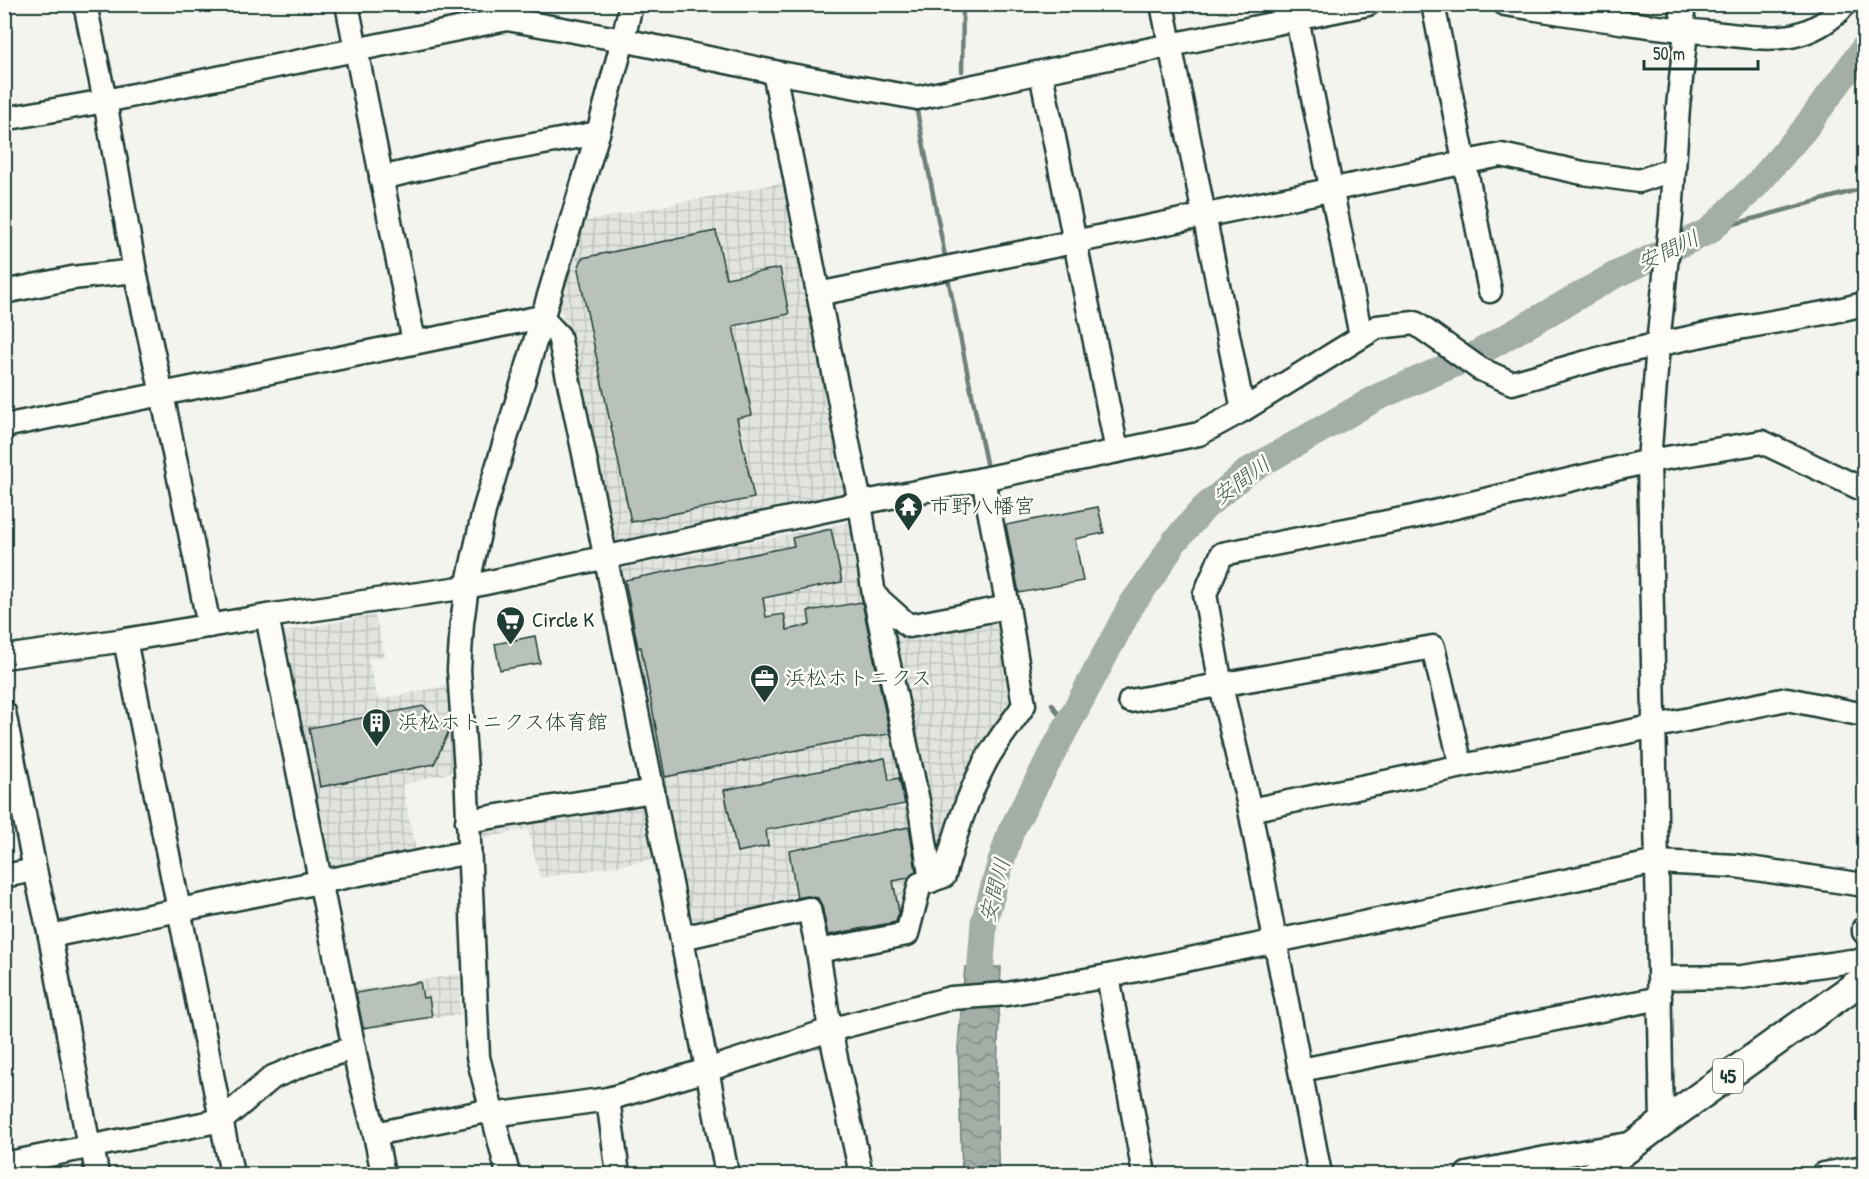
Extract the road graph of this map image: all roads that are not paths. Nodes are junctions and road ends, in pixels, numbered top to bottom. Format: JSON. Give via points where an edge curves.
{"nodes":[{"id":1,"x":85,"y":4,"type":"edge"},
{"id":2,"x":347,"y":4,"type":"edge"},
{"id":3,"x":631,"y":4,"type":"edge"},
{"id":4,"x":1162,"y":4,"type":"edge"},
{"id":5,"x":1368,"y":4,"type":"edge"},
{"id":6,"x":1433,"y":4,"type":"edge"},
{"id":7,"x":1506,"y":4,"type":"edge"},
{"id":8,"x":1680,"y":4,"type":"edge"},
{"id":9,"x":1845,"y":4,"type":"edge"},
{"id":10,"x":1862,"y":4,"type":"edge"},
{"id":11,"x":1573,"y":10,"type":"edge"},
{"id":12,"x":505,"y":12,"type":"edge"},
{"id":13,"x":1295,"y":12,"type":"edge"},
{"id":14,"x":1820,"y":25,"type":"junction"},
{"id":15,"x":1686,"y":31,"type":"junction"},
{"id":16,"x":623,"y":40,"type":"junction"},
{"id":17,"x":1170,"y":46,"type":"junction"},
{"id":18,"x":356,"y":50,"type":"junction"},
{"id":19,"x":774,"y":72,"type":"junction"},
{"id":20,"x":1041,"y":73,"type":"junction"},
{"id":21,"x":105,"y":100,"type":"junction"},
{"id":22,"x":4,"y":119,"type":"edge"},
{"id":23,"x":598,"y":133,"type":"junction"},
{"id":24,"x":1466,"y":162,"type":"junction"},
{"id":25,"x":1674,"y":169,"type":"junction"},
{"id":26,"x":381,"y":177,"type":"junction"},
{"id":27,"x":1332,"y":190,"type":"junction"},
{"id":28,"x":1205,"y":216,"type":"junction"},
{"id":29,"x":1075,"y":242,"type":"junction"},
{"id":30,"x":135,"y":271,"type":"junction"},
{"id":31,"x":1490,"y":291,"type":"dead end"},
{"id":32,"x":4,"y":292,"type":"edge"},
{"id":33,"x":818,"y":294,"type":"junction"},
{"id":34,"x":1864,"y":304,"type":"edge"},
{"id":35,"x":541,"y":317,"type":"junction"},
{"id":36,"x":1361,"y":336,"type":"junction"},
{"id":37,"x":414,"y":342,"type":"junction"},
{"id":38,"x":1658,"y":345,"type":"junction"},
{"id":39,"x":162,"y":394,"type":"junction"},
{"id":40,"x":1243,"y":410,"type":"junction"},
{"id":41,"x":4,"y":426,"type":"edge"},
{"id":42,"x":1117,"y":451,"type":"junction"},
{"id":43,"x":1649,"y":461,"type":"junction"},
{"id":44,"x":983,"y":479,"type":"junction"},
{"id":45,"x":1864,"y":490,"type":"edge"},
{"id":46,"x":860,"y":503,"type":"junction"},
{"id":47,"x":606,"y":556,"type":"junction"},
{"id":48,"x":467,"y":587,"type":"junction"},
{"id":49,"x":874,"y":595,"type":"junction"},
{"id":50,"x":1008,"y":607,"type":"junction"},
{"id":51,"x":267,"y":616,"type":"junction"},
{"id":52,"x":209,"y":626,"type":"junction"},
{"id":53,"x":125,"y":640,"type":"junction"},
{"id":54,"x":4,"y":657,"type":"edge"},
{"id":55,"x":1221,"y":686,"type":"junction"},
{"id":56,"x":1131,"y":700,"type":"dead end"},
{"id":57,"x":4,"y":712,"type":"edge"},
{"id":58,"x":1864,"y":716,"type":"edge"},
{"id":59,"x":1655,"y":727,"type":"junction"},
{"id":60,"x":1461,"y":765,"type":"junction"},
{"id":61,"x":653,"y":791,"type":"junction"},
{"id":62,"x":1250,"y":810,"type":"junction"},
{"id":63,"x":467,"y":820,"type":"junction"},
{"id":64,"x":469,"y":852,"type":"junction"},
{"id":65,"x":1657,"y":862,"type":"junction"},
{"id":66,"x":35,"y":870,"type":"junction"},
{"id":67,"x":4,"y":876,"type":"edge"},
{"id":68,"x":931,"y":881,"type":"junction"},
{"id":69,"x":320,"y":882,"type":"junction"},
{"id":70,"x":1864,"y":885,"type":"edge"},
{"id":71,"x":180,"y":911,"type":"junction"},
{"id":72,"x":50,"y":936,"type":"junction"},
{"id":73,"x":682,"y":938,"type":"junction"},
{"id":74,"x":1275,"y":942,"type":"junction"},
{"id":75,"x":818,"y":951,"type":"junction"},
{"id":76,"x":1864,"y":962,"type":"edge"},
{"id":77,"x":1108,"y":976,"type":"junction"},
{"id":78,"x":1864,"y":979,"type":"edge"},
{"id":79,"x":1660,"y":988,"type":"junction"},
{"id":80,"x":830,"y":1030,"type":"junction"},
{"id":81,"x":354,"y":1048,"type":"junction"},
{"id":82,"x":707,"y":1070,"type":"junction"},
{"id":83,"x":1301,"y":1070,"type":"junction"},
{"id":84,"x":608,"y":1099,"type":"junction"},
{"id":85,"x":493,"y":1115,"type":"junction"},
{"id":86,"x":222,"y":1120,"type":"junction"},
{"id":87,"x":1662,"y":1123,"type":"junction"},
{"id":88,"x":375,"y":1134,"type":"junction"},
{"id":89,"x":1636,"y":1143,"type":"junction"},
{"id":90,"x":89,"y":1147,"type":"junction"},
{"id":91,"x":4,"y":1164,"type":"edge"},
{"id":92,"x":1864,"y":1167,"type":"edge"},
{"id":93,"x":97,"y":1174,"type":"edge"},
{"id":94,"x":232,"y":1174,"type":"edge"},
{"id":95,"x":383,"y":1174,"type":"edge"},
{"id":96,"x":508,"y":1174,"type":"edge"},
{"id":97,"x":618,"y":1174,"type":"edge"},
{"id":98,"x":727,"y":1174,"type":"edge"},
{"id":99,"x":861,"y":1174,"type":"edge"},
{"id":100,"x":1144,"y":1174,"type":"edge"},
{"id":101,"x":1320,"y":1174,"type":"edge"},
{"id":102,"x":1467,"y":1174,"type":"edge"},
{"id":103,"x":1594,"y":1174,"type":"edge"},
{"id":104,"x":1823,"y":1174,"type":"edge"}],
"edges":[{"from":1,"to":21,"type":"street"},
{"from":2,"to":18,"type":"street"},
{"from":3,"to":16,"type":"street"},
{"from":4,"to":17,"type":"street"},
{"from":5,"to":13,"type":"street"},
{"from":6,"to":24,"type":"street"},
{"from":7,"to":11,"type":"street"},
{"from":8,"to":15,"type":"street"},
{"from":9,"to":14,"type":"street"},
{"from":10,"to":14,"type":"street","via":[[1831,35]]},
{"from":11,"to":15,"type":"street"},
{"from":12,"to":16,"type":"street"},
{"from":12,"to":18,"type":"street"},
{"from":13,"to":17,"type":"street"},
{"from":13,"to":27,"type":"street"},
{"from":14,"to":15,"type":"street","via":[[1794,35],[1769,38]]},
{"from":15,"to":25,"type":"street"},
{"from":16,"to":19,"type":"street"},
{"from":16,"to":23,"type":"street"},
{"from":17,"to":20,"type":"street"},
{"from":17,"to":28,"type":"street"},
{"from":18,"to":21,"type":"street"},
{"from":18,"to":26,"type":"street"},
{"from":19,"to":20,"type":"street","via":[[917,98]]},
{"from":19,"to":33,"type":"street"},
{"from":20,"to":29,"type":"street"},
{"from":21,"to":22,"type":"street"},
{"from":21,"to":30,"type":"street"},
{"from":23,"to":26,"type":"street"},
{"from":23,"to":35,"type":"street"},
{"from":24,"to":25,"type":"street","via":[[1501,155],[1583,173],[1639,180]]},
{"from":24,"to":27,"type":"street"},
{"from":24,"to":31,"type":"street"},
{"from":25,"to":38,"type":"street"},
{"from":26,"to":37,"type":"street"},
{"from":27,"to":28,"type":"street"},
{"from":27,"to":36,"type":"street"},
{"from":28,"to":29,"type":"street"},
{"from":28,"to":40,"type":"street"},
{"from":29,"to":33,"type":"street"},
{"from":29,"to":42,"type":"street"},
{"from":30,"to":32,"type":"street","via":[[72,278]]},
{"from":30,"to":39,"type":"street"},
{"from":33,"to":46,"type":"street"},
{"from":34,"to":38,"type":"street"},
{"from":35,"to":37,"type":"street"},
{"from":35,"to":47,"type":"street","via":[[559,336]]},
{"from":35,"to":48,"type":"street","via":[[484,511]]},
{"from":36,"to":38,"type":"street","via":[[1377,327],[1415,323],[1480,369],[1512,383]]},
{"from":36,"to":40,"type":"street"},
{"from":37,"to":39,"type":"street"},
{"from":38,"to":43,"type":"street"},
{"from":39,"to":41,"type":"street"},
{"from":39,"to":52,"type":"street"},
{"from":40,"to":42,"type":"street","via":[[1199,434]]},
{"from":42,"to":44,"type":"street"},
{"from":43,"to":45,"type":"street","via":[[1762,442]]},
{"from":43,"to":55,"type":"street","via":[[1413,518],[1222,554],[1205,594]]},
{"from":43,"to":59,"type":"street"},
{"from":44,"to":46,"type":"street"},
{"from":44,"to":50,"type":"street"},
{"from":46,"to":47,"type":"street"},
{"from":46,"to":49,"type":"street"},
{"from":47,"to":48,"type":"street"},
{"from":47,"to":61,"type":"street"},
{"from":48,"to":51,"type":"street"},
{"from":48,"to":63,"type":"street","via":[[459,670]]},
{"from":49,"to":50,"type":"street","via":[[909,626]]},
{"from":49,"to":68,"type":"street","via":[[921,815]]},
{"from":50,"to":68,"type":"street","via":[[1024,705],[983,768],[944,876]]},
{"from":51,"to":52,"type":"street"},
{"from":51,"to":69,"type":"street"},
{"from":52,"to":53,"type":"street"},
{"from":53,"to":54,"type":"street"},
{"from":53,"to":71,"type":"street"},
{"from":55,"to":56,"type":"street"},
{"from":55,"to":60,"type":"street","via":[[1433,647]]},
{"from":55,"to":62,"type":"street"},
{"from":57,"to":66,"type":"street"},
{"from":58,"to":59,"type":"street","via":[[1787,699]]},
{"from":59,"to":60,"type":"street"},
{"from":59,"to":65,"type":"street"},
{"from":60,"to":62,"type":"street"},
{"from":61,"to":63,"type":"street"},
{"from":61,"to":73,"type":"street"},
{"from":62,"to":74,"type":"street"},
{"from":63,"to":64,"type":"street"},
{"from":64,"to":69,"type":"street"},
{"from":64,"to":85,"type":"street","via":[[478,1057]]},
{"from":65,"to":70,"type":"street","via":[[1736,866]]},
{"from":65,"to":74,"type":"street"},
{"from":65,"to":79,"type":"street"},
{"from":66,"to":67,"type":"street"},
{"from":66,"to":72,"type":"street"},
{"from":68,"to":75,"type":"street","via":[[920,884],[908,934]]},
{"from":69,"to":71,"type":"street"},
{"from":69,"to":81,"type":"street"},
{"from":71,"to":72,"type":"street"},
{"from":71,"to":86,"type":"street"},
{"from":72,"to":90,"type":"street"},
{"from":73,"to":75,"type":"street","via":[[809,909]]},
{"from":73,"to":82,"type":"street"},
{"from":74,"to":77,"type":"street"},
{"from":74,"to":83,"type":"street"},
{"from":75,"to":80,"type":"street"},
{"from":76,"to":79,"type":"street"},
{"from":77,"to":80,"type":"street","via":[[1007,994],[955,997]]},
{"from":77,"to":100,"type":"street"},
{"from":78,"to":87,"type":"main road","number":"45"},
{"from":79,"to":83,"type":"street"},
{"from":79,"to":87,"type":"street"},
{"from":80,"to":82,"type":"street"},
{"from":80,"to":99,"type":"street"},
{"from":81,"to":86,"type":"street","via":[[273,1077]]},
{"from":81,"to":88,"type":"street"},
{"from":82,"to":84,"type":"street"},
{"from":82,"to":98,"type":"street"},
{"from":83,"to":101,"type":"street"},
{"from":84,"to":85,"type":"street"},
{"from":84,"to":97,"type":"street"},
{"from":85,"to":88,"type":"street","via":[[482,1112]]},
{"from":85,"to":96,"type":"street"},
{"from":86,"to":90,"type":"street"},
{"from":86,"to":94,"type":"street"},
{"from":87,"to":89,"type":"main road","number":"45"},
{"from":88,"to":95,"type":"street"},
{"from":89,"to":102,"type":"street"},
{"from":89,"to":103,"type":"main road","number":"45"},
{"from":90,"to":91,"type":"street"},
{"from":90,"to":93,"type":"street"},
{"from":92,"to":104,"type":"street"}]}
